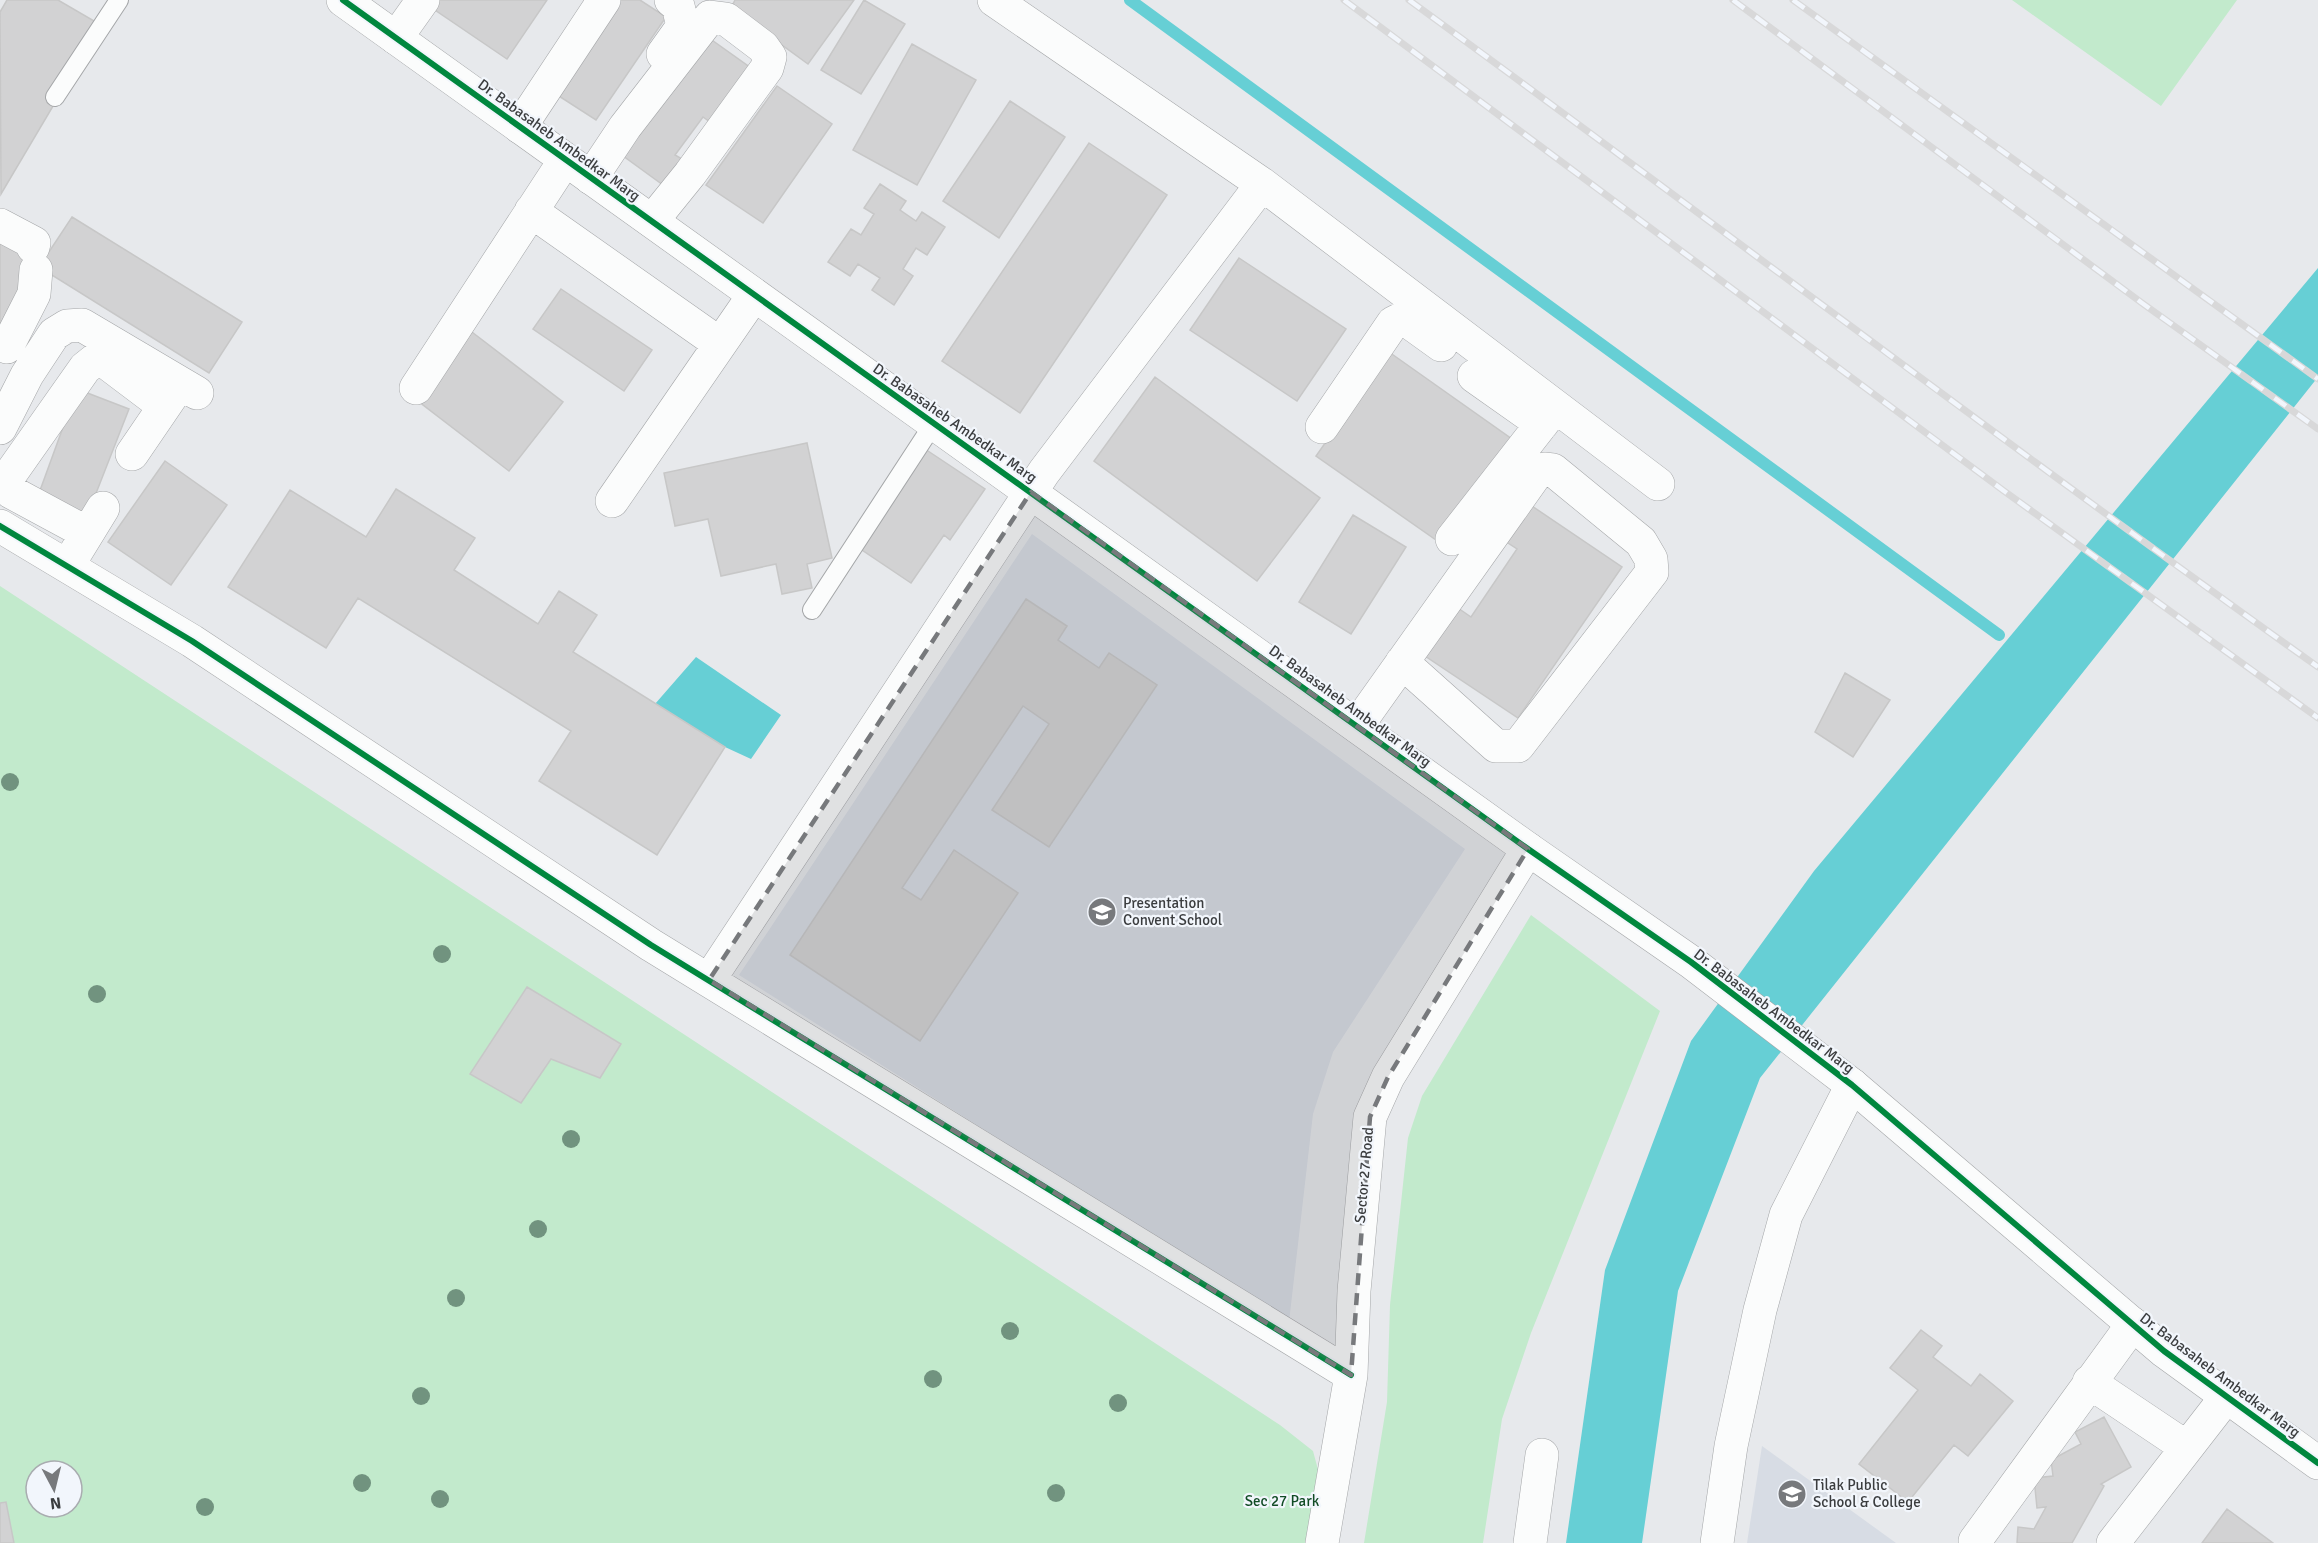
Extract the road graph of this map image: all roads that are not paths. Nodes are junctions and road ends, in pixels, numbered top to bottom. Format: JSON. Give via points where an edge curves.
{"nodes":[{"id":1,"x":119,"y":0,"type":"edge"},
{"id":2,"x":343,"y":0,"type":"edge"},
{"id":3,"x":423,"y":0,"type":"edge"},
{"id":4,"x":604,"y":0,"type":"edge"},
{"id":5,"x":671,"y":0,"type":"edge"},
{"id":6,"x":681,"y":0,"type":"edge"},
{"id":7,"x":722,"y":0,"type":"edge"},
{"id":8,"x":994,"y":0,"type":"edge"},
{"id":9,"x":396,"y":38,"type":"junction"},
{"id":10,"x":55,"y":97,"type":"dead end"},
{"id":11,"x":520,"y":127,"type":"junction"},
{"id":12,"x":580,"y":170,"type":"junction"},
{"id":13,"x":1263,"y":184,"type":"junction"},
{"id":14,"x":531,"y":211,"type":"junction"},
{"id":15,"x":652,"y":221,"type":"junction"},
{"id":16,"x":0,"y":225,"type":"edge"},
{"id":17,"x":754,"y":295,"type":"junction"},
{"id":18,"x":23,"y":316,"type":"junction"},
{"id":19,"x":1440,"y":331,"type":"junction"},
{"id":20,"x":54,"y":334,"type":"junction"},
{"id":21,"x":720,"y":344,"type":"junction"},
{"id":22,"x":2,"y":349,"type":"edge"},
{"id":23,"x":30,"y":370,"type":"junction"},
{"id":24,"x":416,"y":388,"type":"dead end"},
{"id":25,"x":1514,"y":390,"type":"junction"},
{"id":26,"x":180,"y":395,"type":"junction"},
{"id":27,"x":1549,"y":416,"type":"junction"},
{"id":28,"x":934,"y":423,"type":"junction"},
{"id":29,"x":1322,"y":427,"type":"dead end"},
{"id":30,"x":0,"y":428,"type":"edge"},
{"id":31,"x":132,"y":454,"type":"dead end"},
{"id":32,"x":1658,"y":484,"type":"dead end"},
{"id":33,"x":1031,"y":492,"type":"junction"},
{"id":34,"x":612,"y":501,"type":"dead end"},
{"id":35,"x":0,"y":526,"type":"edge"},
{"id":36,"x":1452,"y":539,"type":"dead end"},
{"id":37,"x":68,"y":566,"type":"junction"},
{"id":38,"x":812,"y":610,"type":"dead end"},
{"id":39,"x":1402,"y":662,"type":"junction"},
{"id":40,"x":1356,"y":726,"type":"junction"},
{"id":41,"x":1528,"y":849,"type":"junction"},
{"id":42,"x":709,"y":980,"type":"junction"},
{"id":43,"x":1844,"y":1080,"type":"junction"},
{"id":44,"x":2133,"y":1324,"type":"junction"},
{"id":45,"x":1351,"y":1375,"type":"junction"},
{"id":46,"x":2089,"y":1382,"type":"junction"},
{"id":47,"x":2227,"y":1396,"type":"junction"},
{"id":48,"x":2186,"y":1447,"type":"junction"},
{"id":49,"x":1542,"y":1455,"type":"dead end"},
{"id":50,"x":2318,"y":1463,"type":"edge"},
{"id":51,"x":1975,"y":1541,"type":"dead end"},
{"id":52,"x":1322,"y":1543,"type":"edge"},
{"id":53,"x":1530,"y":1543,"type":"edge"},
{"id":54,"x":1717,"y":1543,"type":"edge"},
{"id":55,"x":2113,"y":1543,"type":"edge"}],
"edges":[{"from":1,"to":10,"type":"lane"},
{"from":2,"to":9,"type":"street","name":"Dr. Babasaheb Ambedkar Marg"},
{"from":3,"to":9,"type":"street"},
{"from":4,"to":11,"type":"street"},
{"from":5,"to":12,"type":"street","via":[[678,6],[683,26]]},
{"from":6,"to":7,"type":"street","via":[[698,13],[710,12]]},
{"from":8,"to":13,"type":"street"},
{"from":9,"to":11,"type":"street","name":"Dr. Babasaheb Ambedkar Marg"},
{"from":11,"to":12,"type":"street","name":"Dr. Babasaheb Ambedkar Marg"},
{"from":12,"to":14,"type":"street"},
{"from":12,"to":15,"type":"street","name":"Dr. Babasaheb Ambedkar Marg"},
{"from":12,"to":15,"type":"street","via":[[625,127],[710,17],[726,18],[763,47],[770,57],[767,68]]},
{"from":13,"to":19,"type":"street"},
{"from":13,"to":33,"type":"street"},
{"from":14,"to":21,"type":"street"},
{"from":14,"to":24,"type":"street"},
{"from":15,"to":17,"type":"street","name":"Dr. Babasaheb Ambedkar Marg"},
{"from":16,"to":18,"type":"street","via":[[34,243],[34,294]]},
{"from":17,"to":21,"type":"street"},
{"from":17,"to":28,"type":"street","name":"Dr. Babasaheb Ambedkar Marg"},
{"from":18,"to":20,"type":"street"},
{"from":18,"to":22,"type":"street"},
{"from":19,"to":25,"type":"street"},
{"from":19,"to":25,"type":"street","via":[[1468,370]]},
{"from":19,"to":29,"type":"street","via":[[1401,319],[1393,323]]},
{"from":20,"to":23,"type":"street"},
{"from":20,"to":26,"type":"street","via":[[67,326],[82,325]]},
{"from":21,"to":34,"type":"street"},
{"from":22,"to":23,"type":"street"},
{"from":23,"to":30,"type":"street"},
{"from":25,"to":27,"type":"street"},
{"from":26,"to":31,"type":"street"},
{"from":26,"to":37,"type":"street","via":[[95,360],[85,368],[9,476],[7,486],[11,492],[95,520]]},
{"from":27,"to":32,"type":"street"},
{"from":27,"to":36,"type":"street"},
{"from":28,"to":33,"type":"street","name":"Dr. Babasaheb Ambedkar Marg"},
{"from":28,"to":38,"type":"lane"},
{"from":33,"to":40,"type":"street","name":"Dr. Babasaheb Ambedkar Marg"},
{"from":33,"to":42,"type":"street"},
{"from":35,"to":37,"type":"street"},
{"from":37,"to":42,"type":"street","via":[[192,641]]},
{"from":39,"to":39,"type":"street","via":[[1536,474],[1544,469],[1553,470],[1641,542],[1651,559],[1652,572],[1518,746],[1497,746]]},
{"from":39,"to":40,"type":"street"},
{"from":40,"to":41,"type":"street","name":"Dr. Babasaheb Ambedkar Marg"},
{"from":41,"to":43,"type":"street","name":"Dr. Babasaheb Ambedkar Marg","via":[[1690,962]]},
{"from":41,"to":45,"type":"street","name":"Sector 27 Road","via":[[1388,1077],[1370,1117],[1354,1292]]},
{"from":42,"to":45,"type":"street"},
{"from":43,"to":44,"type":"street","name":"Dr. Babasaheb Ambedkar Marg"},
{"from":43,"to":54,"type":"street","via":[[1786,1215],[1760,1310],[1731,1446]]},
{"from":44,"to":46,"type":"street"},
{"from":44,"to":47,"type":"street","name":"Dr. Babasaheb Ambedkar Marg"},
{"from":45,"to":52,"type":"street","name":"Sector 27 Road"},
{"from":46,"to":48,"type":"street"},
{"from":46,"to":51,"type":"street"},
{"from":47,"to":48,"type":"street"},
{"from":47,"to":50,"type":"street","name":"Dr. Babasaheb Ambedkar Marg"},
{"from":48,"to":55,"type":"street"},
{"from":49,"to":53,"type":"street"}]}
